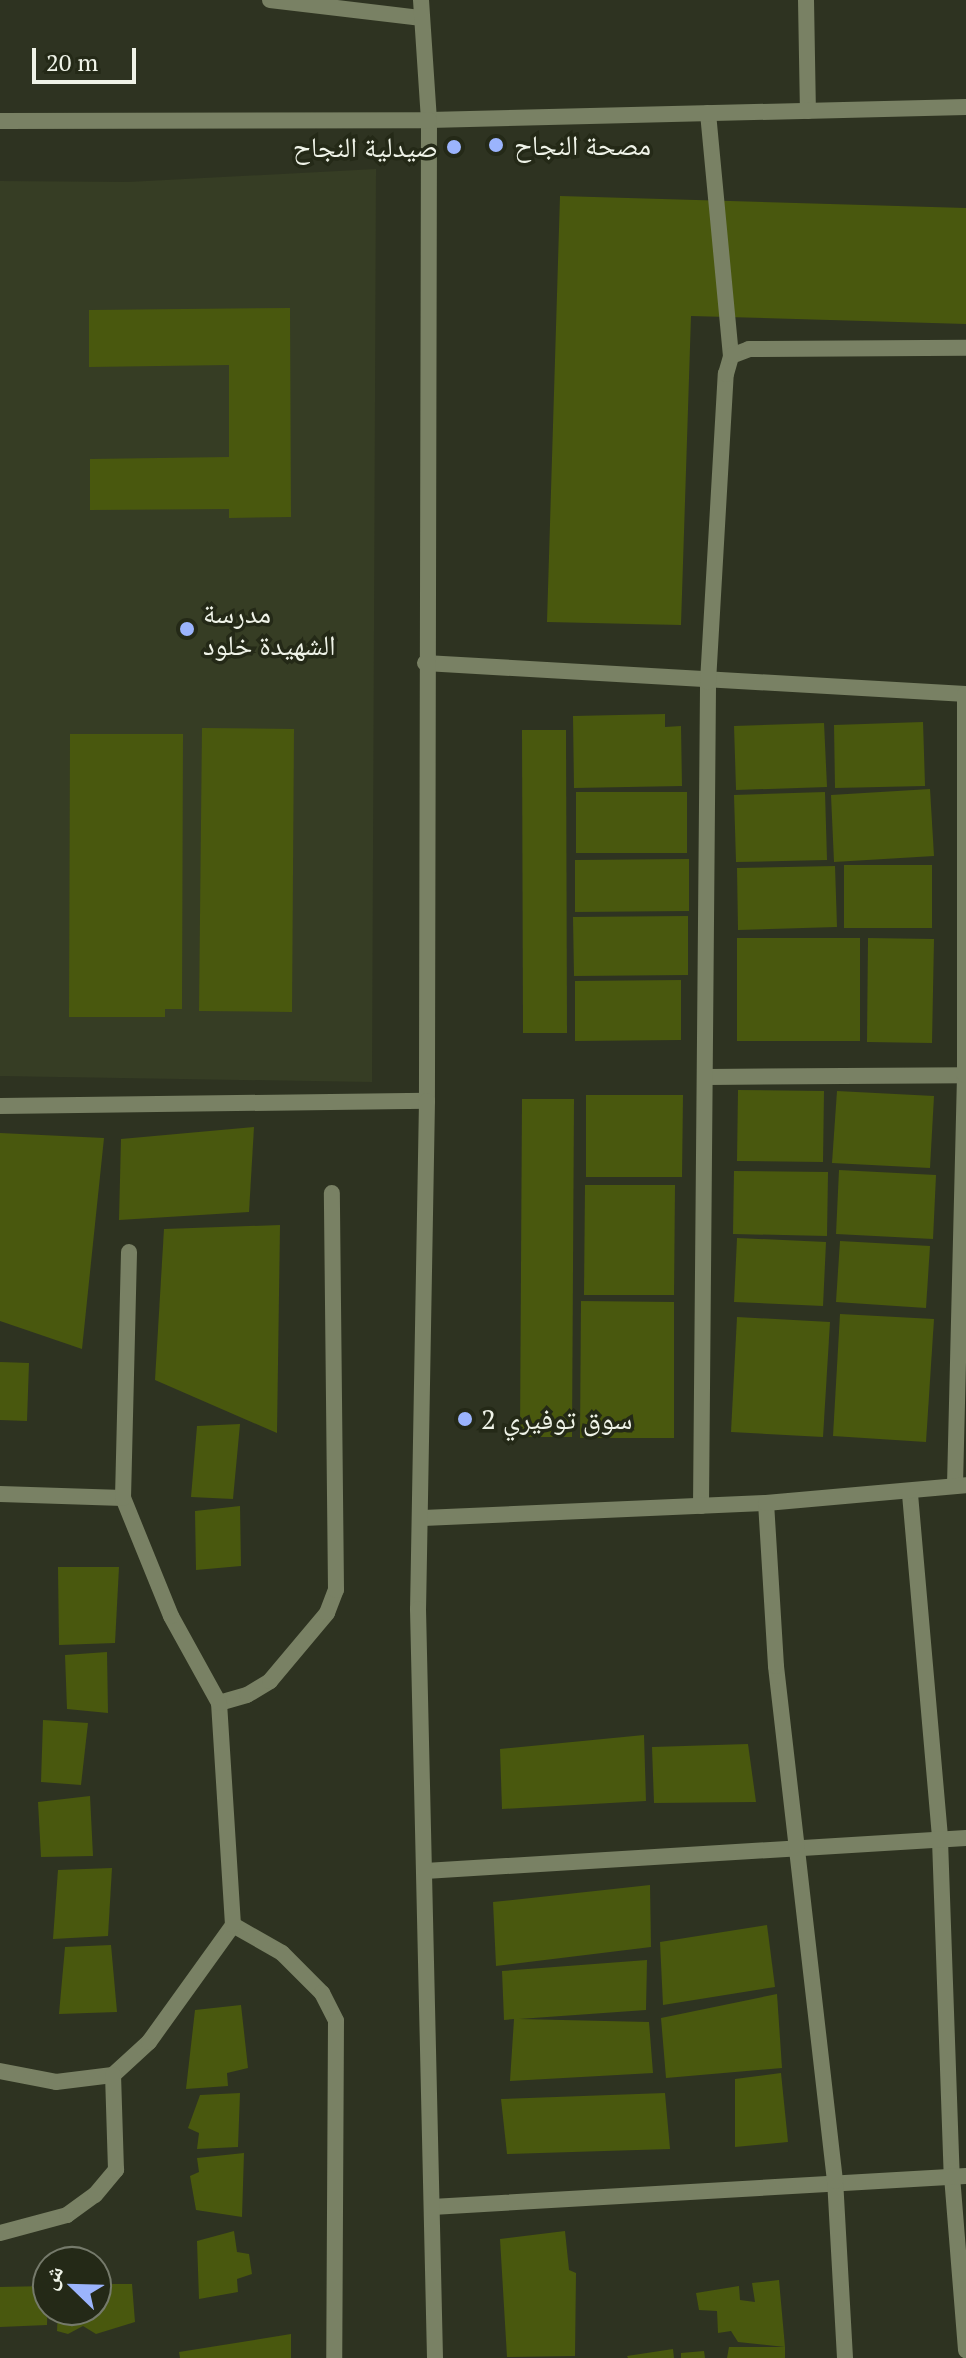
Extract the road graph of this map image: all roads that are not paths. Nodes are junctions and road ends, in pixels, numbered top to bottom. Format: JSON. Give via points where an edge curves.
{"nodes":[{"id":1,"x":270,"y":0,"type":"edge"},
{"id":2,"x":421,"y":0,"type":"edge"},
{"id":3,"x":806,"y":0,"type":"edge"},
{"id":4,"x":300,"y":2,"type":"edge"},
{"id":5,"x":420,"y":18,"type":"junction"},
{"id":6,"x":966,"y":107,"type":"edge"},
{"id":7,"x":808,"y":111,"type":"junction"},
{"id":8,"x":708,"y":113,"type":"junction"},
{"id":9,"x":429,"y":120,"type":"junction"},
{"id":10,"x":0,"y":121,"type":"edge"},
{"id":11,"x":966,"y":348,"type":"edge"},
{"id":12,"x":731,"y":356,"type":"junction"},
{"id":13,"x":425,"y":663,"type":"junction"},
{"id":14,"x":708,"y":682,"type":"junction"},
{"id":15,"x":966,"y":694,"type":"edge"},
{"id":16,"x":965,"y":1075,"type":"edge"},
{"id":17,"x":708,"y":1077,"type":"junction"},
{"id":18,"x":427,"y":1101,"type":"junction"},
{"id":19,"x":0,"y":1106,"type":"edge"},
{"id":20,"x":332,"y":1193,"type":"dead end"},
{"id":21,"x":129,"y":1252,"type":"dead end"},
{"id":22,"x":961,"y":1485,"type":"edge"},
{"id":23,"x":0,"y":1494,"type":"edge"},
{"id":24,"x":910,"y":1494,"type":"junction"},
{"id":25,"x":123,"y":1498,"type":"junction"},
{"id":26,"x":766,"y":1503,"type":"junction"},
{"id":27,"x":701,"y":1506,"type":"junction"},
{"id":28,"x":423,"y":1518,"type":"junction"},
{"id":29,"x":219,"y":1703,"type":"junction"},
{"id":30,"x":966,"y":1838,"type":"edge"},
{"id":31,"x":940,"y":1840,"type":"junction"},
{"id":32,"x":800,"y":1851,"type":"junction"},
{"id":33,"x":425,"y":1871,"type":"junction"},
{"id":34,"x":233,"y":1925,"type":"junction"},
{"id":35,"x":2,"y":2073,"type":"edge"},
{"id":36,"x":113,"y":2075,"type":"junction"},
{"id":37,"x":959,"y":2176,"type":"edge"},
{"id":38,"x":835,"y":2181,"type":"junction"},
{"id":39,"x":432,"y":2207,"type":"junction"},
{"id":40,"x":0,"y":2233,"type":"edge"},
{"id":41,"x":966,"y":2350,"type":"edge"},
{"id":42,"x":334,"y":2358,"type":"edge"},
{"id":43,"x":435,"y":2358,"type":"edge"},
{"id":44,"x":845,"y":2358,"type":"edge"}],
"edges":[{"from":1,"to":4,"type":"street"},
{"from":2,"to":5,"type":"street"},
{"from":3,"to":7,"type":"street"},
{"from":4,"to":5,"type":"street"},
{"from":5,"to":9,"type":"street"},
{"from":6,"to":7,"type":"street"},
{"from":7,"to":8,"type":"street"},
{"from":8,"to":9,"type":"street"},
{"from":8,"to":12,"type":"street"},
{"from":9,"to":10,"type":"street"},
{"from":9,"to":13,"type":"street"},
{"from":11,"to":12,"type":"street","via":[[749,349]]},
{"from":12,"to":14,"type":"street"},
{"from":13,"to":14,"type":"street"},
{"from":13,"to":18,"type":"street"},
{"from":14,"to":15,"type":"street"},
{"from":14,"to":17,"type":"street"},
{"from":15,"to":16,"type":"street"},
{"from":16,"to":17,"type":"street"},
{"from":16,"to":22,"type":"street"},
{"from":17,"to":27,"type":"street"},
{"from":18,"to":19,"type":"street"},
{"from":18,"to":28,"type":"street"},
{"from":20,"to":29,"type":"street","via":[[336,1590],[327,1613],[270,1681]]},
{"from":21,"to":25,"type":"street"},
{"from":22,"to":24,"type":"street"},
{"from":23,"to":25,"type":"street"},
{"from":24,"to":26,"type":"street"},
{"from":24,"to":31,"type":"street"},
{"from":25,"to":29,"type":"street","via":[[171,1616]]},
{"from":26,"to":27,"type":"street"},
{"from":26,"to":32,"type":"street","via":[[776,1666]]},
{"from":27,"to":28,"type":"street"},
{"from":28,"to":33,"type":"street","via":[[418,1609]]},
{"from":29,"to":34,"type":"street"},
{"from":30,"to":31,"type":"street"},
{"from":31,"to":32,"type":"street"},
{"from":31,"to":37,"type":"street"},
{"from":32,"to":33,"type":"street"},
{"from":32,"to":38,"type":"street"},
{"from":33,"to":39,"type":"street"},
{"from":34,"to":36,"type":"street","via":[[149,2042]]},
{"from":34,"to":42,"type":"street","via":[[282,1953],[322,1993],[336,2021]]},
{"from":35,"to":36,"type":"street","via":[[56,2082]]},
{"from":36,"to":40,"type":"street","via":[[116,2170],[95,2195],[67,2215]]},
{"from":37,"to":38,"type":"street"},
{"from":37,"to":41,"type":"street"},
{"from":38,"to":39,"type":"street"},
{"from":38,"to":44,"type":"street"},
{"from":39,"to":43,"type":"street"}]}
